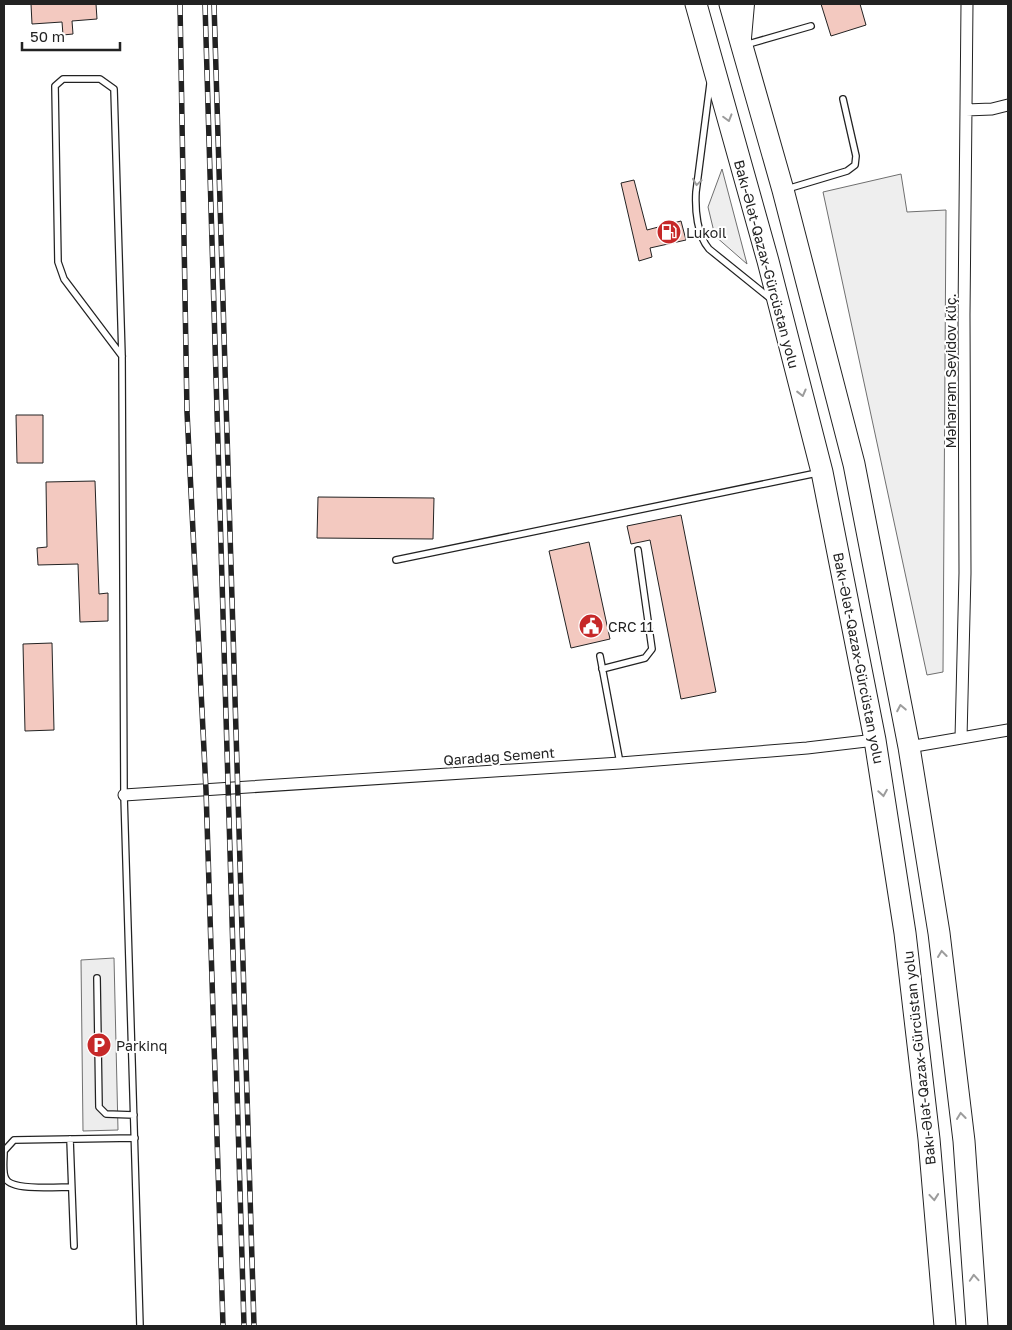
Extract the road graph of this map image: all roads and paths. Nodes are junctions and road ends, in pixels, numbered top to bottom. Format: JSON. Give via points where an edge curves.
{"nodes":[{"id":1,"x":696,"y":4,"type":"edge"},
{"id":2,"x":730,"y":4,"type":"edge"},
{"id":3,"x":746,"y":4,"type":"edge"},
{"id":4,"x":967,"y":4,"type":"edge"},
{"id":5,"x":811,"y":26,"type":"dead end"},
{"id":6,"x":743,"y":46,"type":"junction"},
{"id":7,"x":713,"y":65,"type":"junction"},
{"id":8,"x":843,"y":99,"type":"dead end"},
{"id":9,"x":1008,"y":105,"type":"edge"},
{"id":10,"x":966,"y":110,"type":"junction"},
{"id":11,"x":783,"y":190,"type":"junction"},
{"id":12,"x":779,"y":306,"type":"junction"},
{"id":13,"x":122,"y":356,"type":"junction"},
{"id":14,"x":822,"y":472,"type":"junction"},
{"id":15,"x":638,"y":550,"type":"dead end"},
{"id":16,"x":396,"y":560,"type":"dead end"},
{"id":17,"x":600,"y":656,"type":"dead end"},
{"id":18,"x":602,"y":669,"type":"junction"},
{"id":19,"x":1008,"y":730,"type":"edge"},
{"id":20,"x":962,"y":738,"type":"junction"},
{"id":21,"x":875,"y":740,"type":"junction"},
{"id":22,"x":909,"y":746,"type":"junction"},
{"id":23,"x":620,"y":763,"type":"junction"},
{"id":24,"x":124,"y":795,"type":"junction"},
{"id":25,"x":97,"y":978,"type":"dead end"},
{"id":26,"x":134,"y":1115,"type":"junction"},
{"id":27,"x":135,"y":1138,"type":"junction"},
{"id":28,"x":70,"y":1139,"type":"junction"},
{"id":29,"x":4,"y":1151,"type":"edge"},
{"id":30,"x":71,"y":1187,"type":"junction"},
{"id":31,"x":74,"y":1246,"type":"dead end"},
{"id":32,"x":140,"y":1326,"type":"edge"},
{"id":33,"x":945,"y":1326,"type":"edge"},
{"id":34,"x":977,"y":1326,"type":"edge"}],
"edges":[{"from":1,"to":7,"type":"highway","name":"Bakı-Ələt-Qazax-Gürcüstan yolu"},
{"from":2,"to":6,"type":"highway"},
{"from":3,"to":6,"type":"main road"},
{"from":4,"to":10,"type":"street","name":"Məhərrəm Seyidov küç."},
{"from":5,"to":6,"type":"lane"},
{"from":6,"to":11,"type":"highway"},
{"from":7,"to":12,"type":"highway","name":"Bakı-Ələt-Qazax-Gürcüstan yolu","one_way":true},
{"from":7,"to":12,"type":"lane","one_way":true,"via":[[695,206],[703,242]]},
{"from":8,"to":11,"type":"lane","via":[[856,156],[855,165],[846,171]]},
{"from":9,"to":10,"type":"street"},
{"from":10,"to":20,"type":"street","name":"Məhərrəm Seyidov küç."},
{"from":22,"to":11,"type":"highway","one_way":true,"via":[[854,464]]},
{"from":12,"to":14,"type":"highway","name":"Bakı-Ələt-Qazax-Gürcüstan yolu","one_way":true},
{"from":13,"to":13,"type":"lane","via":[[114,89],[100,79],[63,79],[55,86],[58,262],[64,279]]},
{"from":13,"to":24,"type":"lane"},
{"from":14,"to":16,"type":"lane"},
{"from":14,"to":21,"type":"highway","name":"Bakı-Ələt-Qazax-Gürcüstan yolu"},
{"from":15,"to":18,"type":"lane","via":[[652,650],[645,658]]},
{"from":17,"to":18,"type":"lane"},
{"from":18,"to":23,"type":"lane"},
{"from":19,"to":20,"type":"street"},
{"from":20,"to":22,"type":"street"},
{"from":21,"to":23,"type":"street","name":"Qaradağ Sement"},
{"from":21,"to":33,"type":"highway","name":"Bakı-Ələt-Qazax-Gürcüstan yolu","one_way":true,"via":[[906,932]]},
{"from":34,"to":22,"type":"highway","one_way":true,"via":[[964,1141],[939,933]]},
{"from":23,"to":24,"type":"street","name":"Qaradağ Sement"},
{"from":24,"to":26,"type":"lane"},
{"from":25,"to":26,"type":"lane","via":[[99,1107],[106,1114]]},
{"from":26,"to":27,"type":"lane"},
{"from":27,"to":28,"type":"lane"},
{"from":27,"to":32,"type":"lane"},
{"from":28,"to":29,"type":"lane","via":[[14,1140]]},
{"from":28,"to":30,"type":"lane"},
{"from":29,"to":30,"type":"lane","via":[[5,1178],[10,1184],[18,1187]]},
{"from":30,"to":31,"type":"lane"}]}
